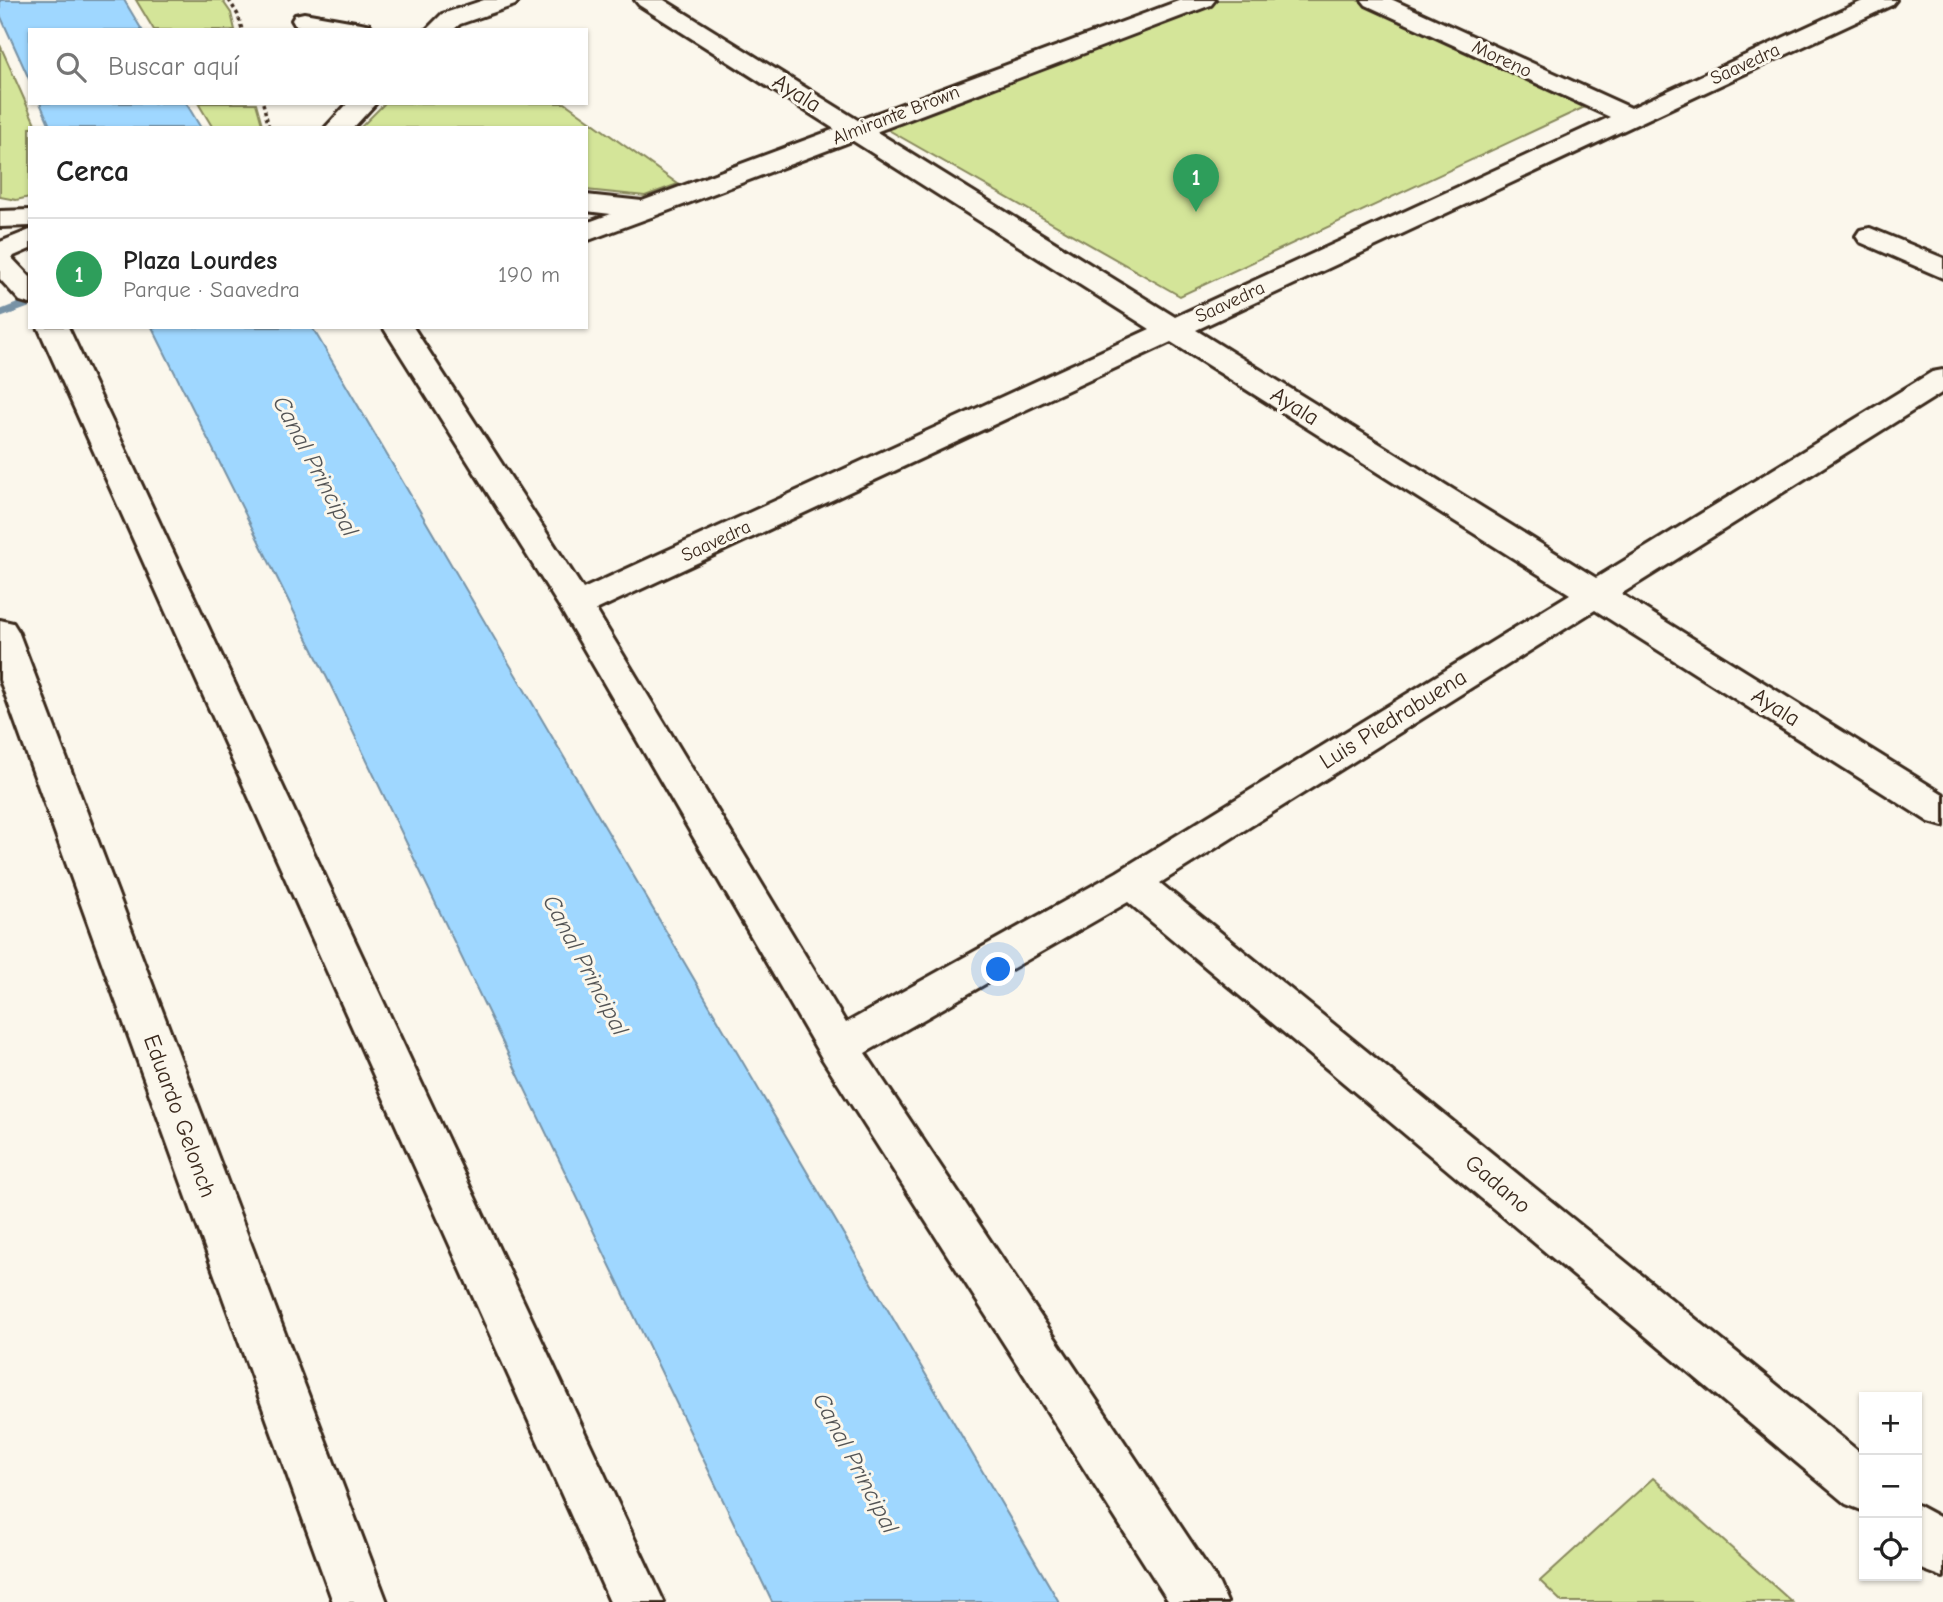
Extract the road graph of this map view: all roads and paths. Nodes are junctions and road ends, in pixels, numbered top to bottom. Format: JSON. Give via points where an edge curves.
{"nodes":[{"id":1,"x":229,"y":0,"type":"edge"},
{"id":2,"x":507,"y":0,"type":"edge"},
{"id":3,"x":648,"y":0,"type":"edge"},
{"id":4,"x":1203,"y":0,"type":"edge"},
{"id":5,"x":1374,"y":0,"type":"edge"},
{"id":6,"x":1884,"y":0,"type":"edge"},
{"id":7,"x":304,"y":20,"type":"dead end"},
{"id":8,"x":241,"y":28,"type":"edge"},
{"id":9,"x":350,"y":28,"type":"edge"},
{"id":10,"x":440,"y":28,"type":"edge"},
{"id":11,"x":264,"y":105,"type":"edge"},
{"id":12,"x":361,"y":105,"type":"edge"},
{"id":13,"x":1630,"y":117,"type":"junction"},
{"id":14,"x":269,"y":126,"type":"edge"},
{"id":15,"x":340,"y":126,"type":"edge"},
{"id":16,"x":857,"y":130,"type":"junction"},
{"id":17,"x":588,"y":202,"type":"edge"},
{"id":18,"x":644,"y":210,"type":"junction"},
{"id":19,"x":28,"y":218,"type":"edge"},
{"id":20,"x":0,"y":219,"type":"edge"},
{"id":21,"x":588,"y":232,"type":"edge"},
{"id":22,"x":1870,"y":236,"type":"dead end"},
{"id":23,"x":28,"y":239,"type":"edge"},
{"id":24,"x":0,"y":253,"type":"edge"},
{"id":25,"x":0,"y":262,"type":"edge"},
{"id":26,"x":1943,"y":269,"type":"edge"},
{"id":27,"x":28,"y":293,"type":"edge"},
{"id":28,"x":55,"y":329,"type":"edge"},
{"id":29,"x":399,"y":329,"type":"edge"},
{"id":30,"x":1173,"y":329,"type":"junction"},
{"id":31,"x":1943,"y":380,"type":"edge"},
{"id":32,"x":1595,"y":594,"type":"junction"},
{"id":33,"x":576,"y":606,"type":"junction"},
{"id":34,"x":0,"y":631,"type":"edge"},
{"id":35,"x":1943,"y":812,"type":"edge"},
{"id":36,"x":1131,"y":882,"type":"junction"},
{"id":37,"x":838,"y":1048,"type":"junction"},
{"id":38,"x":1859,"y":1483,"type":"edge"},
{"id":39,"x":1922,"y":1534,"type":"edge"},
{"id":40,"x":1943,"y":1552,"type":"edge"},
{"id":41,"x":360,"y":1602,"type":"edge"},
{"id":42,"x":637,"y":1602,"type":"edge"},
{"id":43,"x":1200,"y":1602,"type":"edge"}],
"edges":[{"from":1,"to":8,"type":"path"},
{"from":2,"to":10,"type":"street","via":[[451,19]]},
{"from":3,"to":16,"type":"street","name":"Ayala"},
{"from":4,"to":16,"type":"street","name":"Almirante Brown"},
{"from":5,"to":13,"type":"street","name":"Moreno"},
{"from":6,"to":13,"type":"street","name":"Saavedra"},
{"from":7,"to":9,"type":"street"},
{"from":11,"to":14,"type":"path"},
{"from":12,"to":15,"type":"street"},
{"from":13,"to":30,"type":"street","name":"Saavedra"},
{"from":16,"to":18,"type":"street","name":"Almirante Brown"},
{"from":16,"to":30,"type":"street","name":"Ayala"},
{"from":17,"to":18,"type":"street","name":"Almirante Brown"},
{"from":18,"to":21,"type":"street"},
{"from":19,"to":20,"type":"street"},
{"from":22,"to":26,"type":"street"},
{"from":23,"to":24,"type":"street"},
{"from":25,"to":27,"type":"street"},
{"from":28,"to":42,"type":"street"},
{"from":29,"to":33,"type":"street"},
{"from":30,"to":32,"type":"street","name":"Ayala"},
{"from":30,"to":33,"type":"street","name":"Saavedra"},
{"from":31,"to":32,"type":"street","name":"Luis Piedrabuena"},
{"from":32,"to":35,"type":"street","name":"Ayala"},
{"from":32,"to":36,"type":"street","name":"Luis Piedrabuena"},
{"from":33,"to":37,"type":"street"},
{"from":34,"to":41,"type":"street","name":"Eduardo Gelonch"},
{"from":36,"to":37,"type":"street","name":"Luis Piedrabuena"},
{"from":36,"to":38,"type":"street","name":"Gadano"},
{"from":37,"to":43,"type":"street"},
{"from":39,"to":40,"type":"street"}]}
